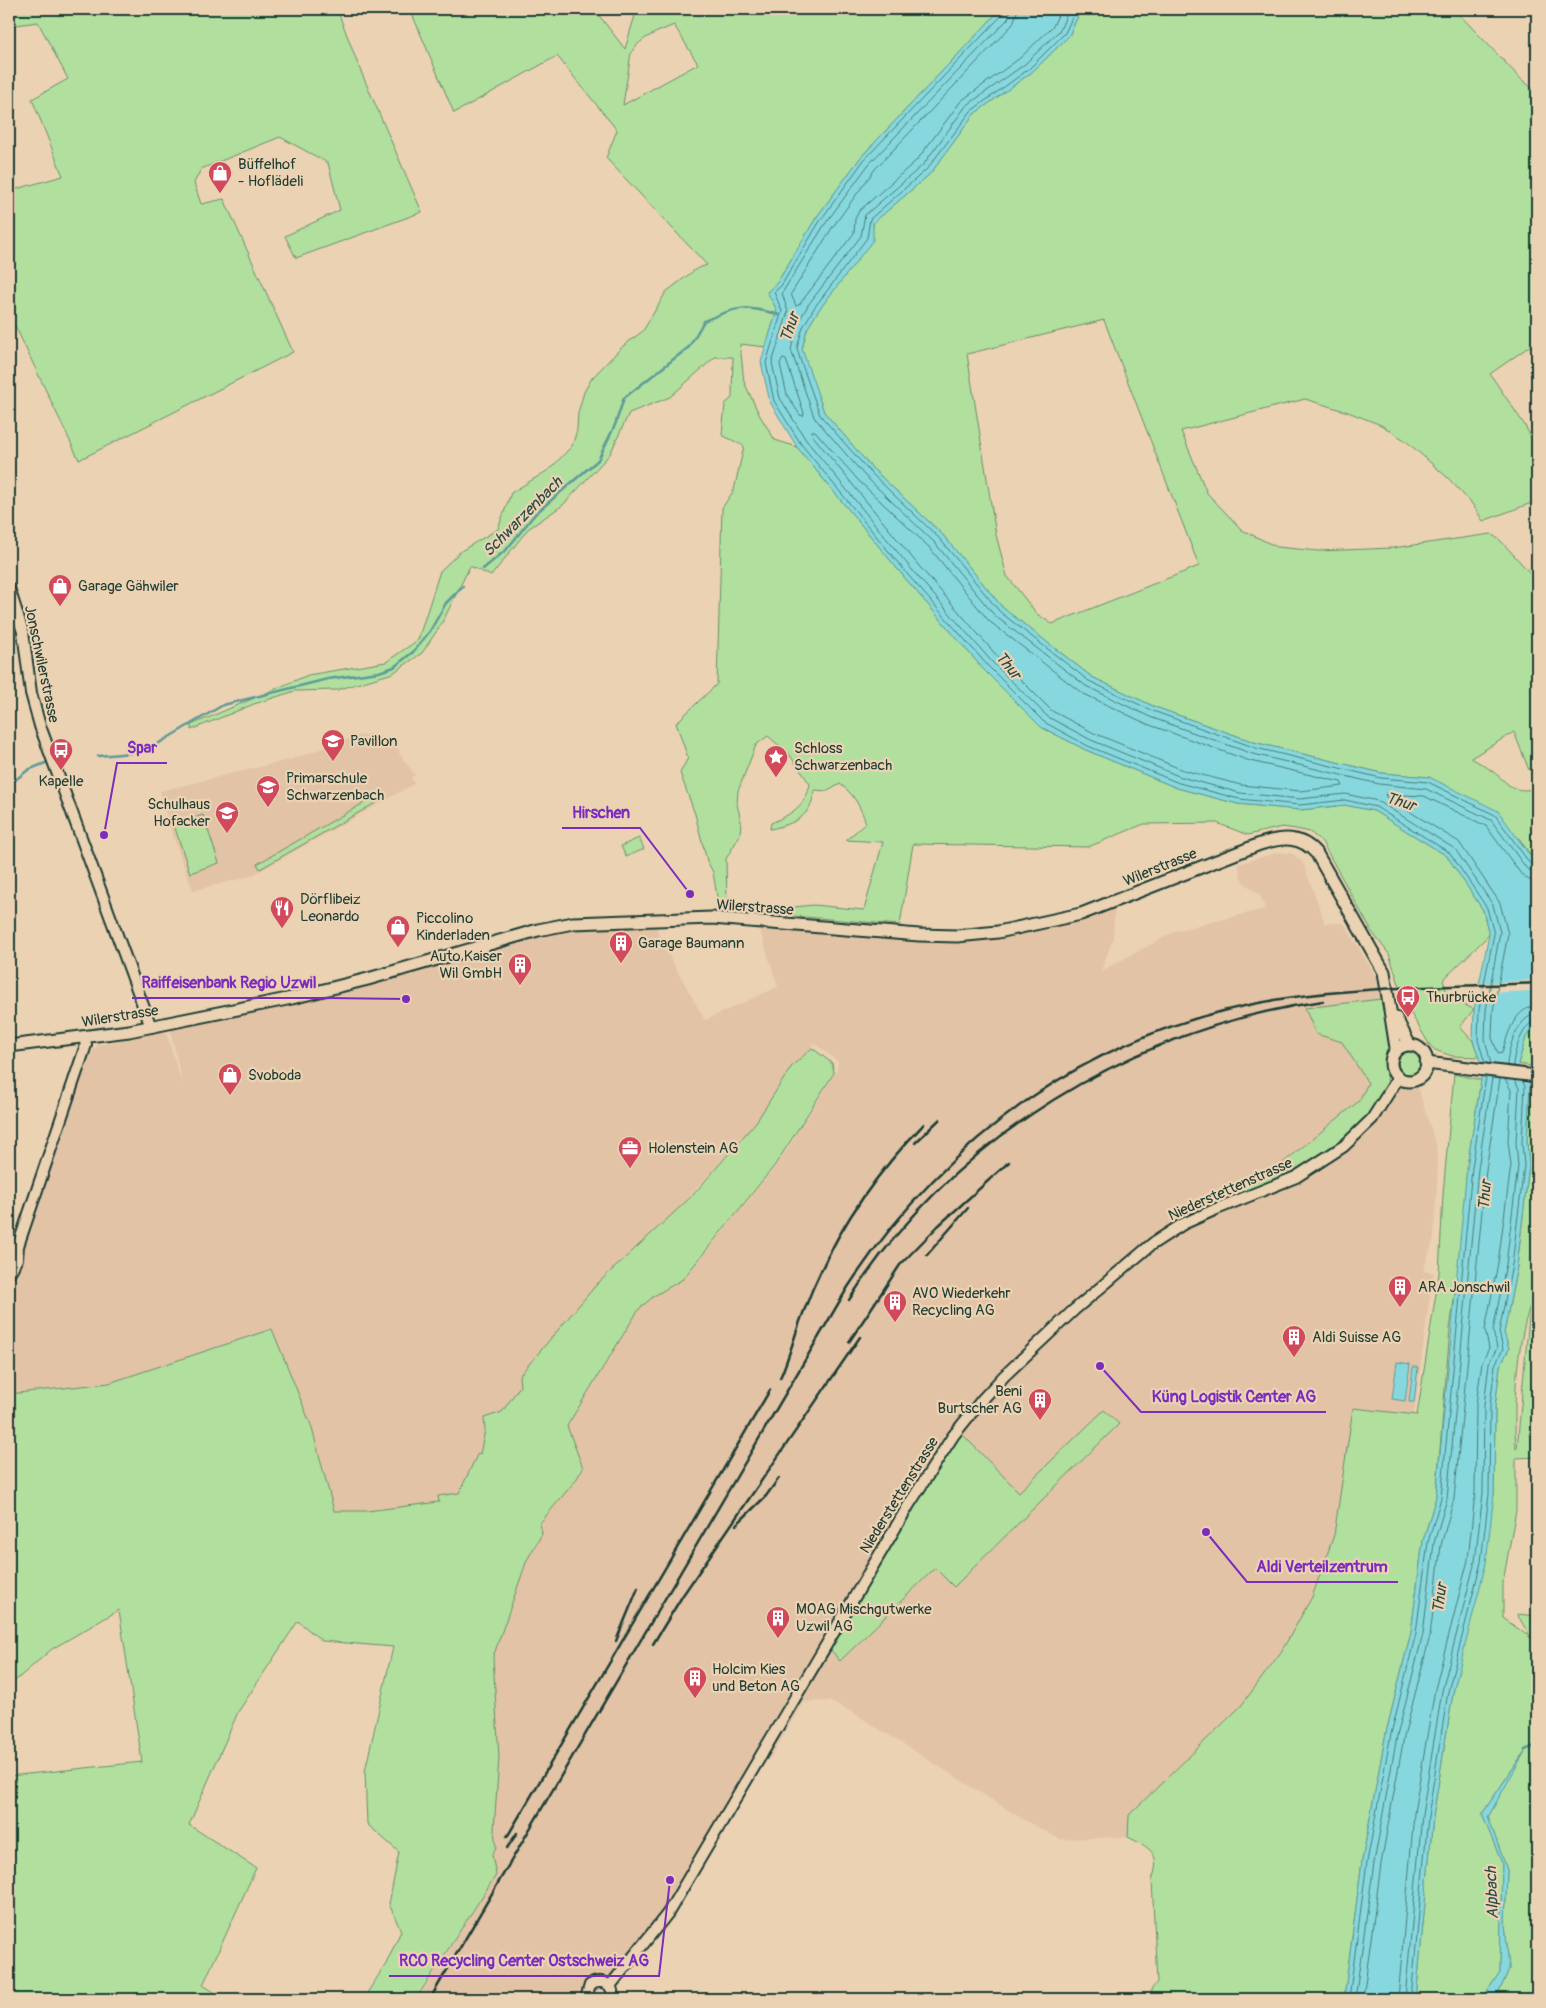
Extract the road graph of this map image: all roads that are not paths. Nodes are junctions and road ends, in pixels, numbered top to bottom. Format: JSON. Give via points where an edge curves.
{"nodes":[{"id":1,"x":9,"y":588,"type":"edge"},
{"id":2,"x":1391,"y":1010,"type":"junction"},
{"id":3,"x":151,"y":1027,"type":"junction"},
{"id":4,"x":85,"y":1038,"type":"junction"},
{"id":5,"x":1409,"y":1044,"type":"junction"},
{"id":6,"x":9,"y":1046,"type":"edge"},
{"id":7,"x":1396,"y":1048,"type":"junction"},
{"id":8,"x":1426,"y":1063,"type":"junction"},
{"id":9,"x":1537,"y":1076,"type":"edge"},
{"id":10,"x":1398,"y":1078,"type":"junction"},
{"id":11,"x":9,"y":1274,"type":"edge"},
{"id":12,"x":610,"y":1986,"type":"junction"},
{"id":13,"x":589,"y":1999,"type":"edge"},
{"id":14,"x":612,"y":1999,"type":"edge"}],
"edges":[{"from":1,"to":3,"type":"street","name":"Jonschwilerstrasse","via":[[23,632],[31,693],[40,726]]},
{"from":2,"to":3,"type":"main road","name":"Wilerstrasse","via":[[1384,972],[1327,871],[1313,849],[1288,838],[1260,844],[1081,914],[1025,928],[957,936],[880,933],[731,918],[573,923],[331,989]]},
{"from":2,"to":5,"type":"main road","name":"Wilerstrasse"},
{"from":2,"to":7,"type":"main road","name":"Wilerstrasse"},
{"from":3,"to":4,"type":"main road","name":"Wilerstrasse"},
{"from":4,"to":6,"type":"main road","name":"Wilerstrasse"},
{"from":4,"to":11,"type":"street","via":[[86,1045],[18,1246],[17,1259]]},
{"from":5,"to":7,"type":"main road"},
{"from":5,"to":8,"type":"main road","name":"Wilerstrasse","via":[[1420,1049]]},
{"from":7,"to":10,"type":"main road","name":"Wilerstrasse","via":[[1391,1064]]},
{"from":8,"to":9,"type":"main road"},
{"from":8,"to":10,"type":"main road","via":[[1424,1074],[1416,1081],[1405,1082]]},
{"from":10,"to":12,"type":"street","name":"Niederstettenstrasse","via":[[1372,1119],[1344,1146],[1296,1178],[1206,1213],[1152,1244],[1108,1279],[981,1401],[953,1436],[910,1502],[668,1913]]},
{"from":12,"to":13,"type":"street","via":[[596,1981],[590,1985]]},
{"from":12,"to":14,"type":"street"}]}
